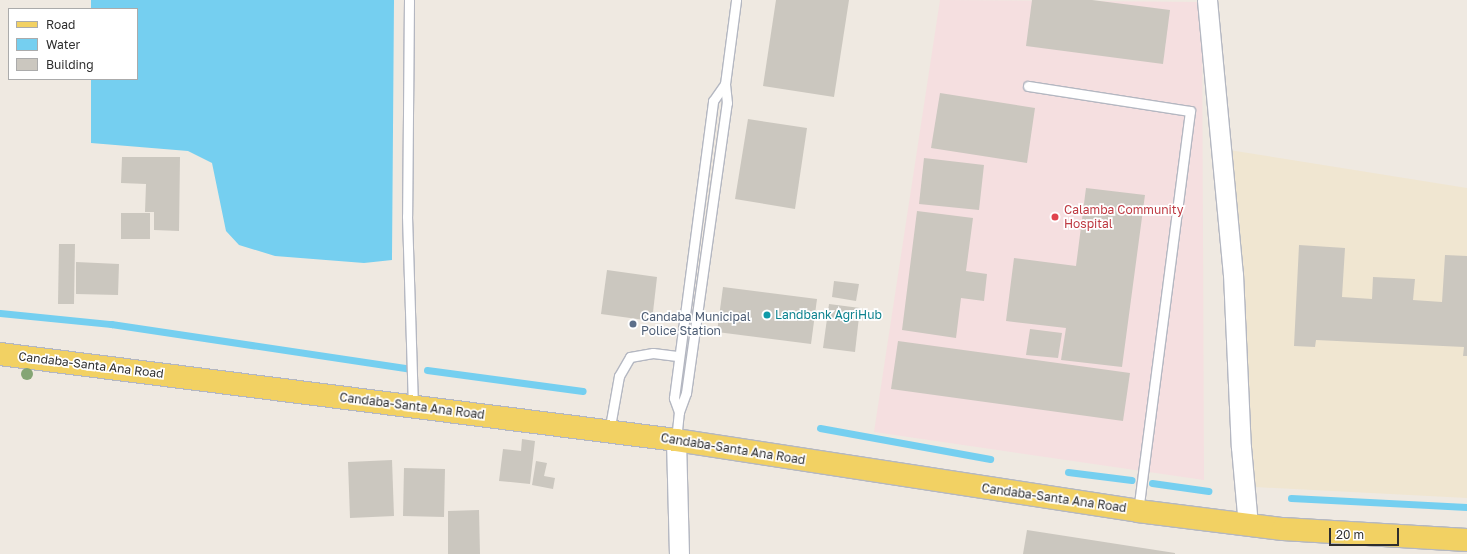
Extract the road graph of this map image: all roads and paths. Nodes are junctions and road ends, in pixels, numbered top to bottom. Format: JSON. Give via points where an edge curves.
{"nodes":[{"id":1,"x":409,"y":0,"type":"edge"},
{"id":2,"x":736,"y":0,"type":"edge"},
{"id":3,"x":1207,"y":0,"type":"edge"},
{"id":4,"x":725,"y":84,"type":"junction"},
{"id":5,"x":1028,"y":86,"type":"dead end"},
{"id":6,"x":0,"y":354,"type":"edge"},
{"id":7,"x":679,"y":356,"type":"junction"},
{"id":8,"x":412,"y":406,"type":"junction"},
{"id":9,"x":679,"y":412,"type":"junction"},
{"id":10,"x":609,"y":432,"type":"junction"},
{"id":11,"x":676,"y":440,"type":"junction"},
{"id":12,"x":1138,"y":511,"type":"junction"},
{"id":13,"x":1248,"y":524,"type":"junction"},
{"id":14,"x":1467,"y":540,"type":"edge"},
{"id":15,"x":679,"y":554,"type":"edge"}],
"edges":[{"from":1,"to":8,"type":"lane","via":[[407,216]]},
{"from":2,"to":4,"type":"lane"},
{"from":3,"to":13,"type":"street","via":[[1234,274],[1241,447]]},
{"from":4,"to":7,"type":"lane","via":[[713,101]]},
{"from":4,"to":9,"type":"lane","via":[[727,103],[686,393]]},
{"from":5,"to":12,"type":"lane","via":[[1190,111]]},
{"from":6,"to":8,"type":"main road","name":"Candaba-Santa Ana Road"},
{"from":7,"to":9,"type":"lane","via":[[674,398]]},
{"from":7,"to":10,"type":"lane","via":[[653,353],[630,357],[618,376]]},
{"from":8,"to":10,"type":"main road","name":"Candaba-Santa Ana Road"},
{"from":9,"to":11,"type":"lane"},
{"from":10,"to":11,"type":"main road","name":"Candaba-Santa Ana Road"},
{"from":11,"to":12,"type":"main road","name":"Candaba-Santa Ana Road"},
{"from":11,"to":15,"type":"street"},
{"from":12,"to":13,"type":"main road","name":"Candaba-Santa Ana Road"},
{"from":13,"to":14,"type":"main road","name":"Candaba-Santa Ana Road"}]}
